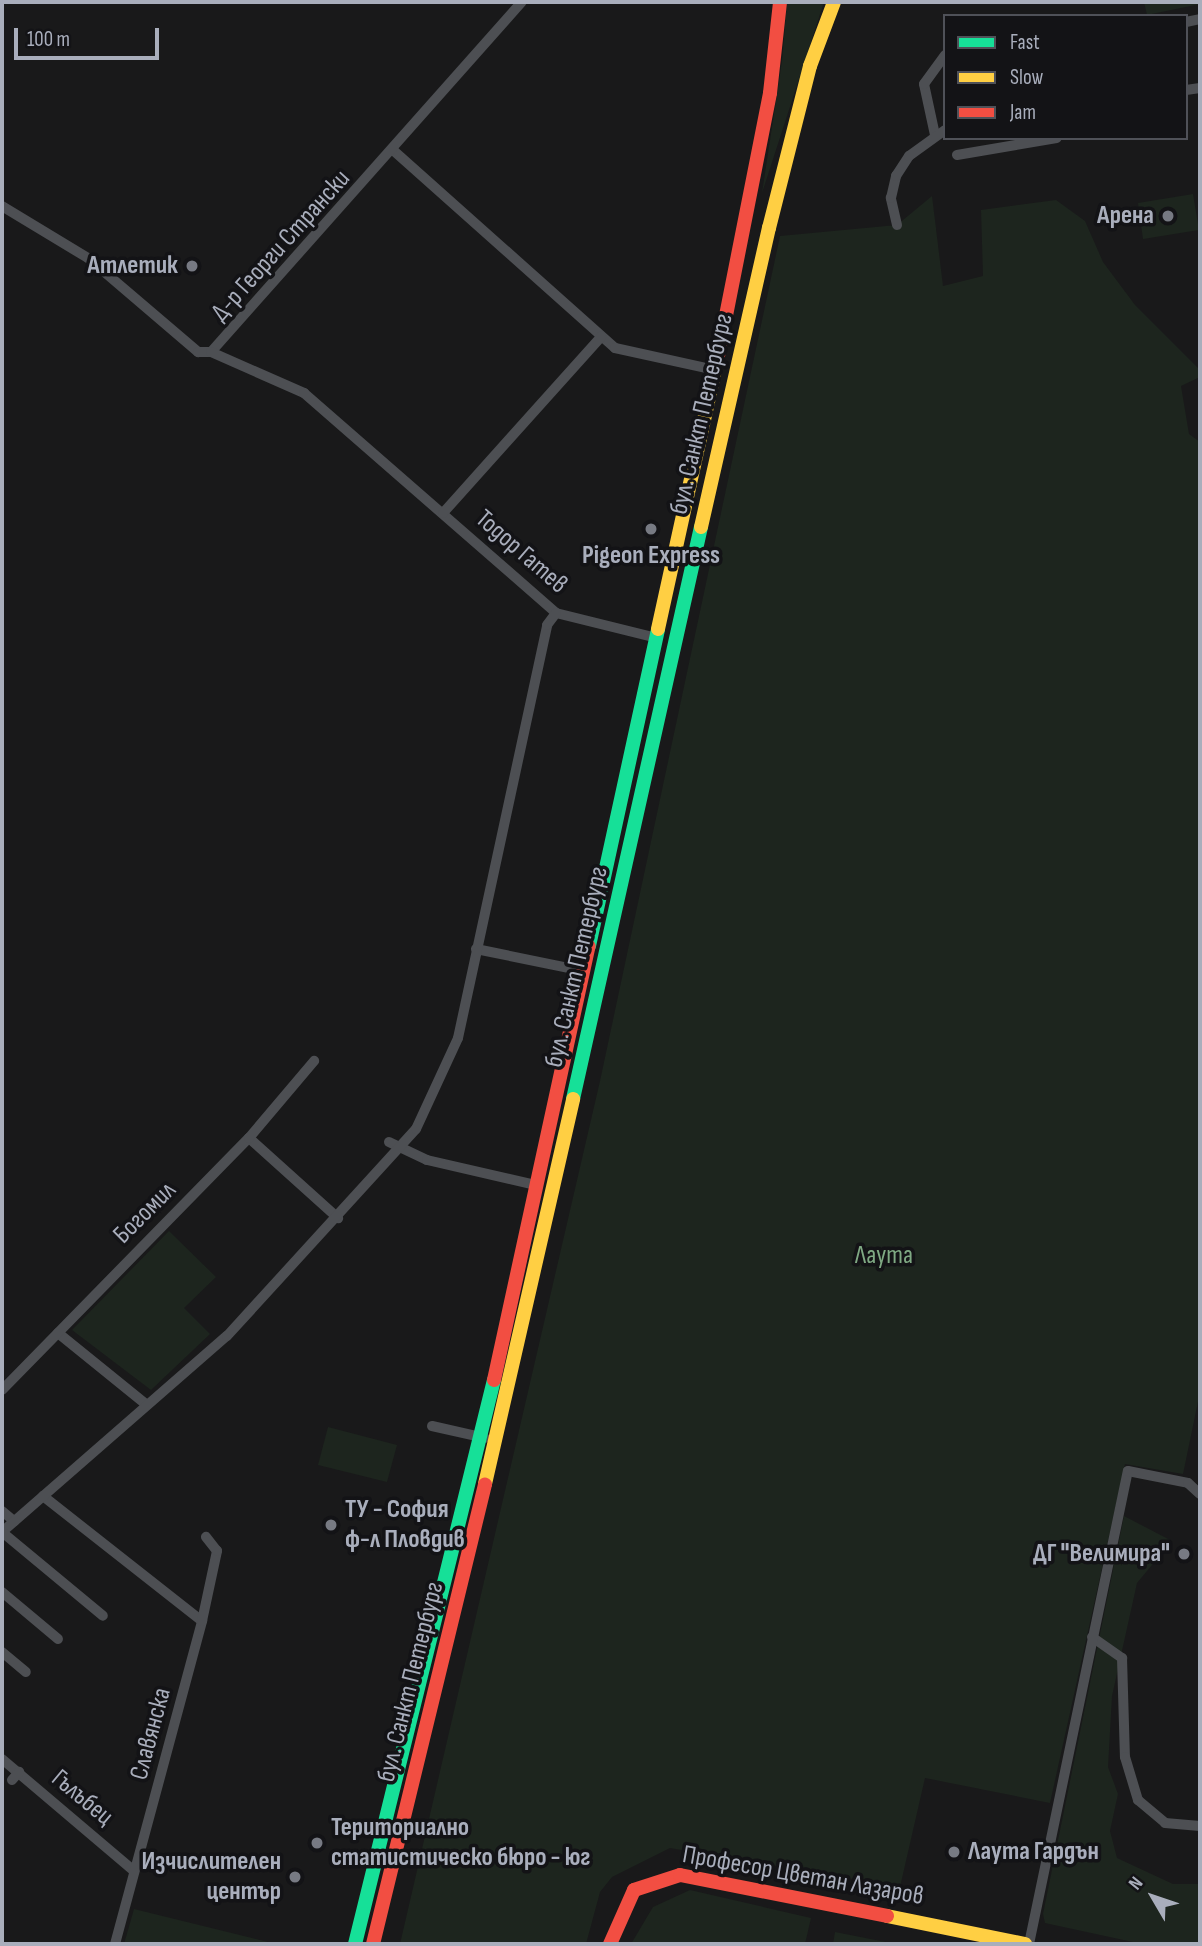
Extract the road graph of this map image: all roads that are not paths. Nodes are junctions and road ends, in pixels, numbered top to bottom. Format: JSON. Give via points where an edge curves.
{"nodes":[{"id":1,"x":522,"y":2,"type":"edge"},
{"id":2,"x":780,"y":2,"type":"edge"},
{"id":3,"x":834,"y":2,"type":"edge"},
{"id":4,"x":943,"y":58,"type":"edge"},
{"id":5,"x":940,"y":133,"type":"edge"},
{"id":6,"x":1045,"y":140,"type":"edge"},
{"id":7,"x":394,"y":151,"type":"junction"},
{"id":8,"x":957,"y":155,"type":"dead end"},
{"id":9,"x":2,"y":206,"type":"edge"},
{"id":10,"x":897,"y":225,"type":"dead end"},
{"id":11,"x":601,"y":337,"type":"junction"},
{"id":12,"x":211,"y":352,"type":"junction"},
{"id":13,"x":715,"y":370,"type":"junction"},
{"id":14,"x":443,"y":513,"type":"junction"},
{"id":15,"x":556,"y":613,"type":"junction"},
{"id":16,"x":657,"y":638,"type":"junction"},
{"id":17,"x":476,"y":949,"type":"junction"},
{"id":18,"x":583,"y":971,"type":"junction"},
{"id":19,"x":314,"y":1061,"type":"dead end"},
{"id":20,"x":249,"y":1138,"type":"junction"},
{"id":21,"x":389,"y":1142,"type":"dead end"},
{"id":22,"x":400,"y":1148,"type":"junction"},
{"id":23,"x":536,"y":1185,"type":"junction"},
{"id":24,"x":338,"y":1218,"type":"junction"},
{"id":25,"x":58,"y":1333,"type":"junction"},
{"id":26,"x":2,"y":1390,"type":"edge"},
{"id":27,"x":147,"y":1405,"type":"junction"},
{"id":28,"x":432,"y":1426,"type":"dead end"},
{"id":29,"x":488,"y":1438,"type":"junction"},
{"id":30,"x":1200,"y":1494,"type":"edge"},
{"id":31,"x":43,"y":1496,"type":"junction"},
{"id":32,"x":2,"y":1511,"type":"edge"},
{"id":33,"x":14,"y":1521,"type":"junction"},
{"id":34,"x":2,"y":1532,"type":"edge"},
{"id":35,"x":206,"y":1537,"type":"dead end"},
{"id":36,"x":2,"y":1592,"type":"edge"},
{"id":37,"x":103,"y":1616,"type":"dead end"},
{"id":38,"x":202,"y":1622,"type":"junction"},
{"id":39,"x":1092,"y":1637,"type":"junction"},
{"id":40,"x":58,"y":1639,"type":"dead end"},
{"id":41,"x":2,"y":1652,"type":"edge"},
{"id":42,"x":26,"y":1672,"type":"dead end"},
{"id":43,"x":2,"y":1759,"type":"edge"},
{"id":44,"x":1200,"y":1826,"type":"edge"},
{"id":45,"x":134,"y":1871,"type":"junction"},
{"id":46,"x":115,"y":1944,"type":"edge"},
{"id":47,"x":355,"y":1944,"type":"edge"},
{"id":48,"x":373,"y":1944,"type":"edge"},
{"id":49,"x":610,"y":1944,"type":"edge"},
{"id":50,"x":1027,"y":1944,"type":"edge"}],
"edges":[{"from":1,"to":7,"type":"street","name":"Д-р Георги Странски"},
{"from":2,"to":13,"type":"main road","name":"бул. Санкт Петербург","via":[[770,93]]},
{"from":3,"to":29,"type":"main road","name":"бул. Санкт Петербург","via":[[769,228]]},
{"from":4,"to":5,"type":"street","via":[[924,84]]},
{"from":5,"to":10,"type":"street","via":[[896,176],[891,198]]},
{"from":6,"to":8,"type":"street"},
{"from":7,"to":11,"type":"street"},
{"from":7,"to":12,"type":"street","name":"Д-р Георги Странски"},
{"from":9,"to":12,"type":"street","name":"Д-р Георги Странски","via":[[88,258],[198,352]]},
{"from":11,"to":13,"type":"street","via":[[615,348]]},
{"from":11,"to":14,"type":"street"},
{"from":12,"to":14,"type":"street","name":"Тодор Гатев","via":[[304,393]]},
{"from":13,"to":16,"type":"main road","name":"бул. Санкт Петербург"},
{"from":14,"to":15,"type":"street","name":"Тодор Гатев"},
{"from":15,"to":16,"type":"street","name":"Тодор Гатев"},
{"from":15,"to":17,"type":"street","via":[[547,625]]},
{"from":16,"to":18,"type":"main road","name":"бул. Санкт Петербург"},
{"from":17,"to":18,"type":"street"},
{"from":17,"to":22,"type":"street","via":[[458,1038],[416,1129]]},
{"from":18,"to":23,"type":"main road","name":"бул. Санкт Петербург"},
{"from":19,"to":20,"type":"street","name":"Богомил"},
{"from":20,"to":24,"type":"street"},
{"from":20,"to":25,"type":"street","name":"Богомил"},
{"from":21,"to":22,"type":"street"},
{"from":22,"to":23,"type":"street"},
{"from":22,"to":24,"type":"street"},
{"from":23,"to":29,"type":"main road","name":"бул. Санкт Петербург"},
{"from":24,"to":27,"type":"street","via":[[227,1336]]},
{"from":25,"to":26,"type":"street","name":"Богомил"},
{"from":25,"to":27,"type":"street"},
{"from":27,"to":31,"type":"street"},
{"from":28,"to":29,"type":"street"},
{"from":29,"to":47,"type":"main road","name":"бул. Санкт Петербург"},
{"from":29,"to":48,"type":"main road","name":"бул. Санкт Петербург"},
{"from":30,"to":39,"type":"street","via":[[1188,1483],[1128,1471]]},
{"from":31,"to":33,"type":"street"},
{"from":31,"to":38,"type":"street"},
{"from":32,"to":33,"type":"street"},
{"from":33,"to":34,"type":"street"},
{"from":34,"to":37,"type":"street"},
{"from":35,"to":38,"type":"street","name":"Славянска","via":[[217,1551]]},
{"from":36,"to":40,"type":"street"},
{"from":38,"to":45,"type":"street","name":"Славянска"},
{"from":39,"to":44,"type":"street","via":[[1122,1658],[1125,1757],[1138,1800],[1166,1823]]},
{"from":39,"to":50,"type":"street"},
{"from":41,"to":42,"type":"street"},
{"from":43,"to":45,"type":"street","name":"Гълъбец","via":[[15,1776]]},
{"from":45,"to":46,"type":"street","name":"Славянска"},
{"from":49,"to":50,"type":"main road","name":"Професор Цветан Лазаров","via":[[619,1911],[634,1890],[680,1875]]}]}
